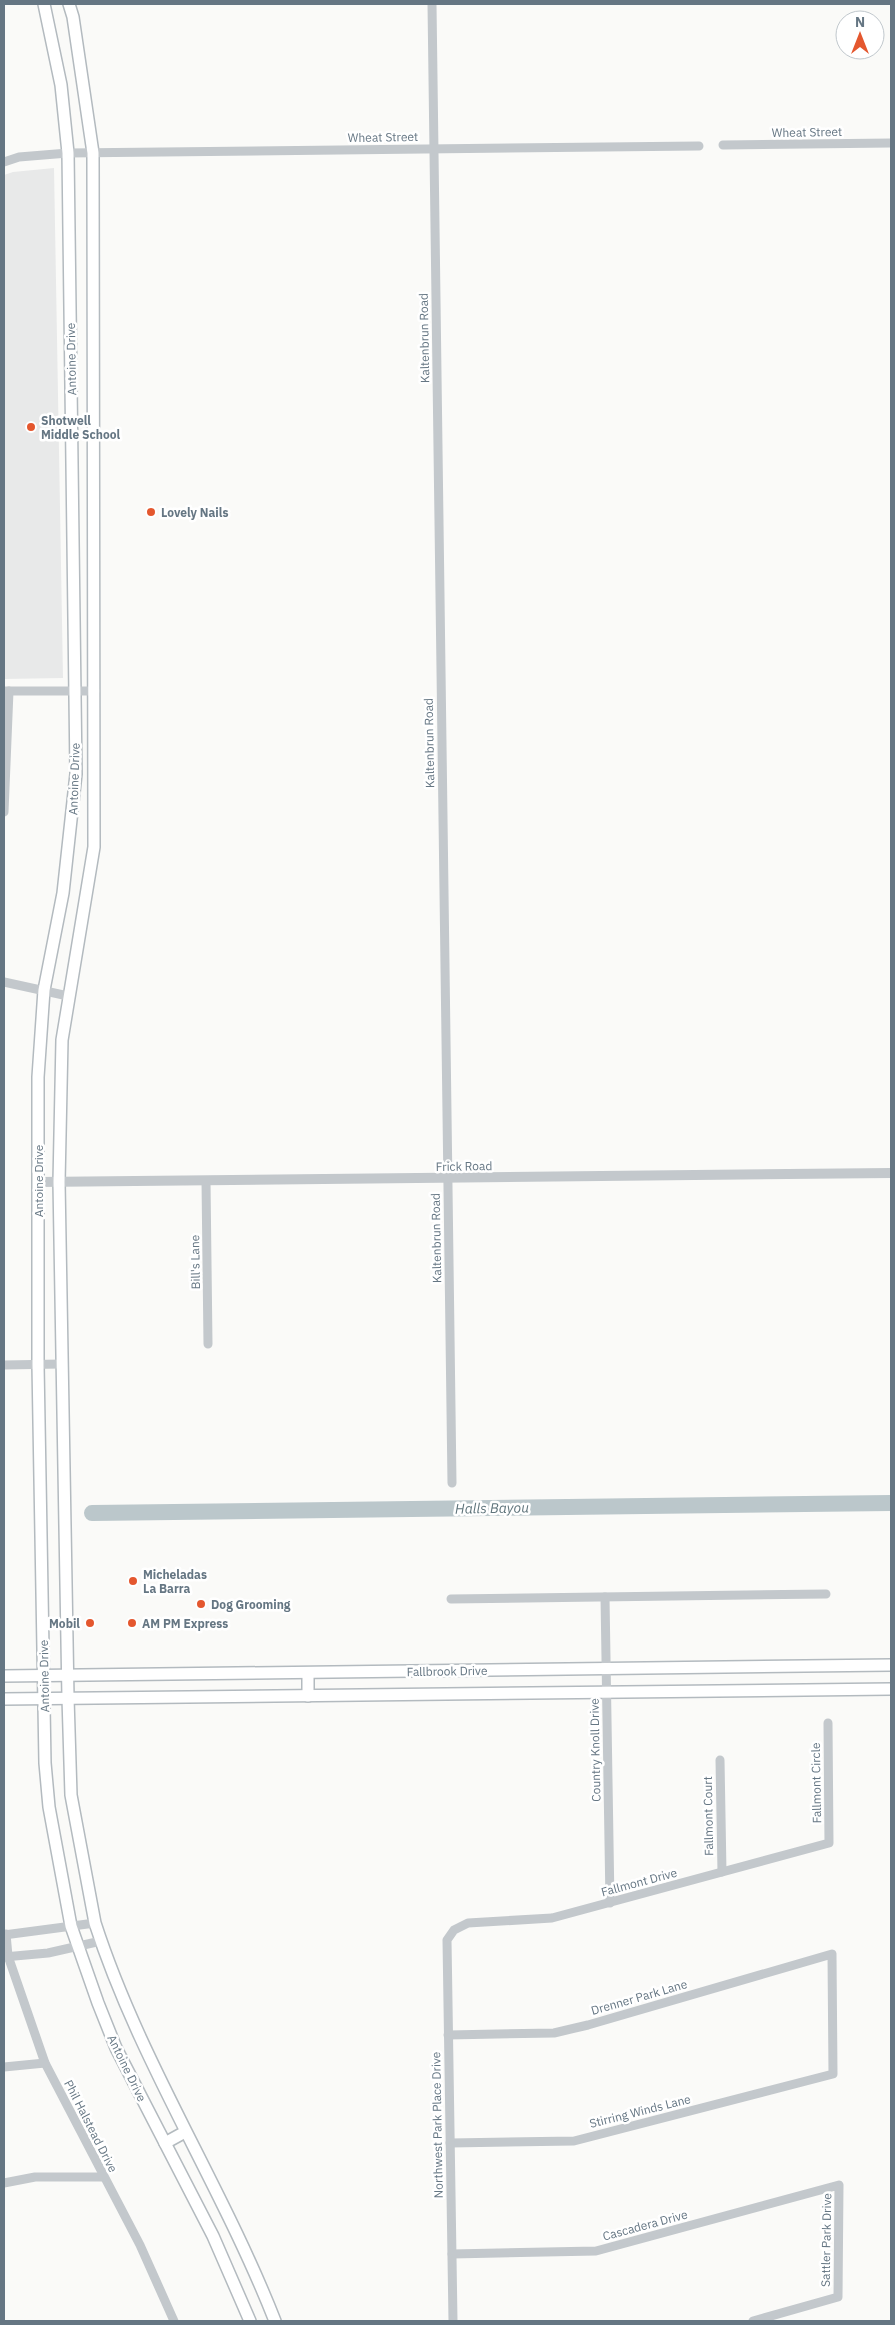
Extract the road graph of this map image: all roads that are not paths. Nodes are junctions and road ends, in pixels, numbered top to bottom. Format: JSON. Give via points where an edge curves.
{"nodes":[{"id":1,"x":44,"y":4,"type":"edge"},
{"id":2,"x":69,"y":4,"type":"edge"},
{"id":3,"x":432,"y":4,"type":"edge"},
{"id":4,"x":891,"y":143,"type":"edge"},
{"id":5,"x":723,"y":145,"type":"dead end"},
{"id":6,"x":699,"y":146,"type":"dead end"},
{"id":7,"x":434,"y":149,"type":"junction"},
{"id":8,"x":68,"y":153,"type":"junction"},
{"id":9,"x":93,"y":153,"type":"junction"},
{"id":10,"x":4,"y":162,"type":"edge"},
{"id":11,"x":73,"y":445,"type":"junction"},
{"id":12,"x":94,"y":445,"type":"junction"},
{"id":13,"x":6,"y":691,"type":"edge"},
{"id":14,"x":74,"y":691,"type":"junction"},
{"id":15,"x":95,"y":691,"type":"junction"},
{"id":16,"x":4,"y":812,"type":"edge"},
{"id":17,"x":4,"y":982,"type":"edge"},
{"id":18,"x":44,"y":990,"type":"junction"},
{"id":19,"x":68,"y":996,"type":"junction"},
{"id":20,"x":891,"y":1173,"type":"edge"},
{"id":21,"x":448,"y":1179,"type":"junction"},
{"id":22,"x":206,"y":1181,"type":"junction"},
{"id":23,"x":38,"y":1182,"type":"junction"},
{"id":24,"x":59,"y":1182,"type":"junction"},
{"id":25,"x":208,"y":1344,"type":"dead end"},
{"id":26,"x":62,"y":1364,"type":"junction"},
{"id":27,"x":4,"y":1365,"type":"edge"},
{"id":28,"x":38,"y":1365,"type":"junction"},
{"id":29,"x":452,"y":1483,"type":"dead end"},
{"id":30,"x":826,"y":1594,"type":"dead end"},
{"id":31,"x":605,"y":1597,"type":"junction"},
{"id":32,"x":452,"y":1599,"type":"dead end"},
{"id":33,"x":891,"y":1665,"type":"edge"},
{"id":34,"x":606,"y":1669,"type":"junction"},
{"id":35,"x":308,"y":1673,"type":"junction"},
{"id":36,"x":4,"y":1676,"type":"edge"},
{"id":37,"x":44,"y":1676,"type":"junction"},
{"id":38,"x":68,"y":1676,"type":"junction"},
{"id":39,"x":891,"y":1689,"type":"edge"},
{"id":40,"x":606,"y":1694,"type":"junction"},
{"id":41,"x":308,"y":1696,"type":"junction"},
{"id":42,"x":44,"y":1698,"type":"junction"},
{"id":43,"x":68,"y":1698,"type":"junction"},
{"id":44,"x":4,"y":1700,"type":"edge"},
{"id":45,"x":828,"y":1723,"type":"dead end"},
{"id":46,"x":720,"y":1760,"type":"dead end"},
{"id":47,"x":829,"y":1843,"type":"joint"},
{"id":48,"x":722,"y":1872,"type":"junction"},
{"id":49,"x":610,"y":1903,"type":"junction"},
{"id":50,"x":95,"y":1923,"type":"junction"},
{"id":51,"x":71,"y":1926,"type":"junction"},
{"id":52,"x":454,"y":1930,"type":"joint"},
{"id":53,"x":5,"y":1935,"type":"edge"},
{"id":54,"x":101,"y":1941,"type":"junction"},
{"id":55,"x":78,"y":1946,"type":"junction"},
{"id":56,"x":6,"y":1957,"type":"edge"},
{"id":57,"x":448,"y":2035,"type":"junction"},
{"id":58,"x":44,"y":2063,"type":"junction"},
{"id":59,"x":4,"y":2067,"type":"edge"},
{"id":60,"x":833,"y":2074,"type":"joint"},
{"id":61,"x":185,"y":2132,"type":"junction"},
{"id":62,"x":164,"y":2143,"type":"junction"},
{"id":63,"x":450,"y":2143,"type":"junction"},
{"id":64,"x":103,"y":2177,"type":"junction"},
{"id":65,"x":4,"y":2183,"type":"edge"},
{"id":66,"x":839,"y":2185,"type":"joint"},
{"id":67,"x":452,"y":2254,"type":"junction"},
{"id":68,"x":172,"y":2321,"type":"edge"},
{"id":69,"x":250,"y":2321,"type":"edge"},
{"id":70,"x":275,"y":2321,"type":"edge"},
{"id":71,"x":453,"y":2321,"type":"edge"},
{"id":72,"x":753,"y":2321,"type":"edge"}],
"edges":[{"from":1,"to":8,"type":"main road","name":"Antoine Drive","via":[[61,85]]},
{"from":2,"to":9,"type":"main road","name":"Antoine Drive"},
{"from":3,"to":7,"type":"street","name":"Kaltenbrun Road"},
{"from":4,"to":5,"type":"street","name":"Wheat Street"},
{"from":6,"to":7,"type":"street","name":"Wheat Street"},
{"from":7,"to":9,"type":"street","name":"Wheat Street"},
{"from":7,"to":21,"type":"street","name":"Kaltenbrun Road"},
{"from":8,"to":9,"type":"street","name":"Wheat Street"},
{"from":8,"to":10,"type":"street","name":"Wheat Street","via":[[19,157]]},
{"from":8,"to":11,"type":"main road","name":"Antoine Drive"},
{"from":9,"to":12,"type":"main road","name":"Antoine Drive"},
{"from":11,"to":12,"type":"main road"},
{"from":11,"to":14,"type":"main road","name":"Antoine Drive"},
{"from":12,"to":15,"type":"main road","name":"Antoine Drive"},
{"from":13,"to":14,"type":"street"},
{"from":13,"to":16,"type":"street"},
{"from":14,"to":15,"type":"street"},
{"from":14,"to":18,"type":"main road","name":"Antoine Drive","via":[[76,774],[71,834],[64,893]]},
{"from":15,"to":19,"type":"main road","name":"Antoine Drive","via":[[94,847]]},
{"from":17,"to":18,"type":"street"},
{"from":18,"to":19,"type":"street"},
{"from":18,"to":23,"type":"main road","name":"Antoine Drive","via":[[38,1077]]},
{"from":19,"to":24,"type":"main road","name":"Antoine Drive","via":[[62,1040]]},
{"from":20,"to":21,"type":"street","name":"Frick Road"},
{"from":21,"to":22,"type":"street","name":"Frick Road"},
{"from":21,"to":29,"type":"street","name":"Kaltenbrun Road"},
{"from":22,"to":24,"type":"street","name":"Frick Road"},
{"from":22,"to":25,"type":"street","name":"Bill's Lane"},
{"from":23,"to":24,"type":"street","name":"Frick Road"},
{"from":23,"to":28,"type":"main road","name":"Antoine Drive"},
{"from":24,"to":26,"type":"main road","name":"Antoine Drive"},
{"from":26,"to":28,"type":"street"},
{"from":26,"to":38,"type":"main road","name":"Antoine Drive"},
{"from":27,"to":28,"type":"street"},
{"from":28,"to":37,"type":"main road","name":"Antoine Drive"},
{"from":30,"to":31,"type":"street"},
{"from":31,"to":32,"type":"street"},
{"from":31,"to":34,"type":"street","name":"Country Knoll Drive"},
{"from":33,"to":34,"type":"main road","name":"Fallbrook Drive"},
{"from":34,"to":35,"type":"main road","name":"Fallbrook Drive"},
{"from":34,"to":40,"type":"street","name":"Country Knoll Drive"},
{"from":35,"to":38,"type":"main road","name":"Fallbrook Drive"},
{"from":35,"to":41,"type":"main road"},
{"from":36,"to":37,"type":"main road","name":"Fallbrook Drive"},
{"from":37,"to":38,"type":"main road","name":"Fallbrook Drive"},
{"from":37,"to":42,"type":"main road","name":"Antoine Drive"},
{"from":38,"to":43,"type":"main road","name":"Antoine Drive"},
{"from":39,"to":40,"type":"main road","name":"Fallbrook Drive"},
{"from":40,"to":41,"type":"main road","name":"Fallbrook Drive"},
{"from":40,"to":49,"type":"street","name":"Country Knoll Drive"},
{"from":41,"to":43,"type":"main road","name":"Fallbrook Drive"},
{"from":42,"to":43,"type":"main road","name":"Fallbrook Drive"},
{"from":42,"to":44,"type":"main road","name":"Fallbrook Drive"},
{"from":42,"to":51,"type":"main road","name":"Antoine Drive","via":[[49,1807]]},
{"from":43,"to":50,"type":"main road","name":"Antoine Drive","via":[[71,1795]]},
{"from":45,"to":47,"type":"street","name":"Fallmont Circle"},
{"from":46,"to":48,"type":"street","name":"Fallmont Court"},
{"from":47,"to":48,"type":"street","name":"Fallmont Drive"},
{"from":48,"to":49,"type":"street","name":"Fallmont Drive"},
{"from":49,"to":52,"type":"street","name":"Fallmont Drive","via":[[552,1918],[468,1923]]},
{"from":50,"to":51,"type":"street"},
{"from":50,"to":54,"type":"main road","name":"Antoine Drive"},
{"from":51,"to":53,"type":"street"},
{"from":51,"to":55,"type":"main road","name":"Antoine Drive"},
{"from":52,"to":57,"type":"street","name":"Northwest Park Place Drive","via":[[447,1940],[446,1957]]},
{"from":53,"to":56,"type":"street","name":"Phil Halstead Drive"},
{"from":54,"to":55,"type":"street"},
{"from":54,"to":61,"type":"main road","name":"Antoine Drive"},
{"from":55,"to":56,"type":"street"},
{"from":55,"to":62,"type":"main road","name":"Antoine Drive","via":[[116,2048]]},
{"from":56,"to":58,"type":"street","name":"Phil Halstead Drive"},
{"from":57,"to":60,"type":"street","name":"Drenner Park Lane","via":[[554,2033],[832,1954]]},
{"from":57,"to":63,"type":"street","name":"Northwest Park Place Drive"},
{"from":58,"to":59,"type":"street"},
{"from":58,"to":64,"type":"street","name":"Phil Halstead Drive"},
{"from":60,"to":63,"type":"street","name":"Stirring Winds Lane","via":[[574,2141]]},
{"from":61,"to":62,"type":"main road"},
{"from":61,"to":70,"type":"main road","name":"Antoine Drive","via":[[260,2283]]},
{"from":62,"to":69,"type":"main road","name":"Antoine Drive","via":[[213,2236]]},
{"from":63,"to":67,"type":"street","name":"Northwest Park Place Drive"},
{"from":64,"to":65,"type":"street","via":[[35,2177]]},
{"from":64,"to":68,"type":"street","name":"Phil Halstead Drive","via":[[140,2245]]},
{"from":66,"to":67,"type":"street","name":"Cascadera Drive","via":[[596,2251]]},
{"from":66,"to":72,"type":"street","name":"Sattler Park Drive","via":[[838,2297]]},
{"from":67,"to":71,"type":"street","name":"Northwest Park Place Drive"}]}
